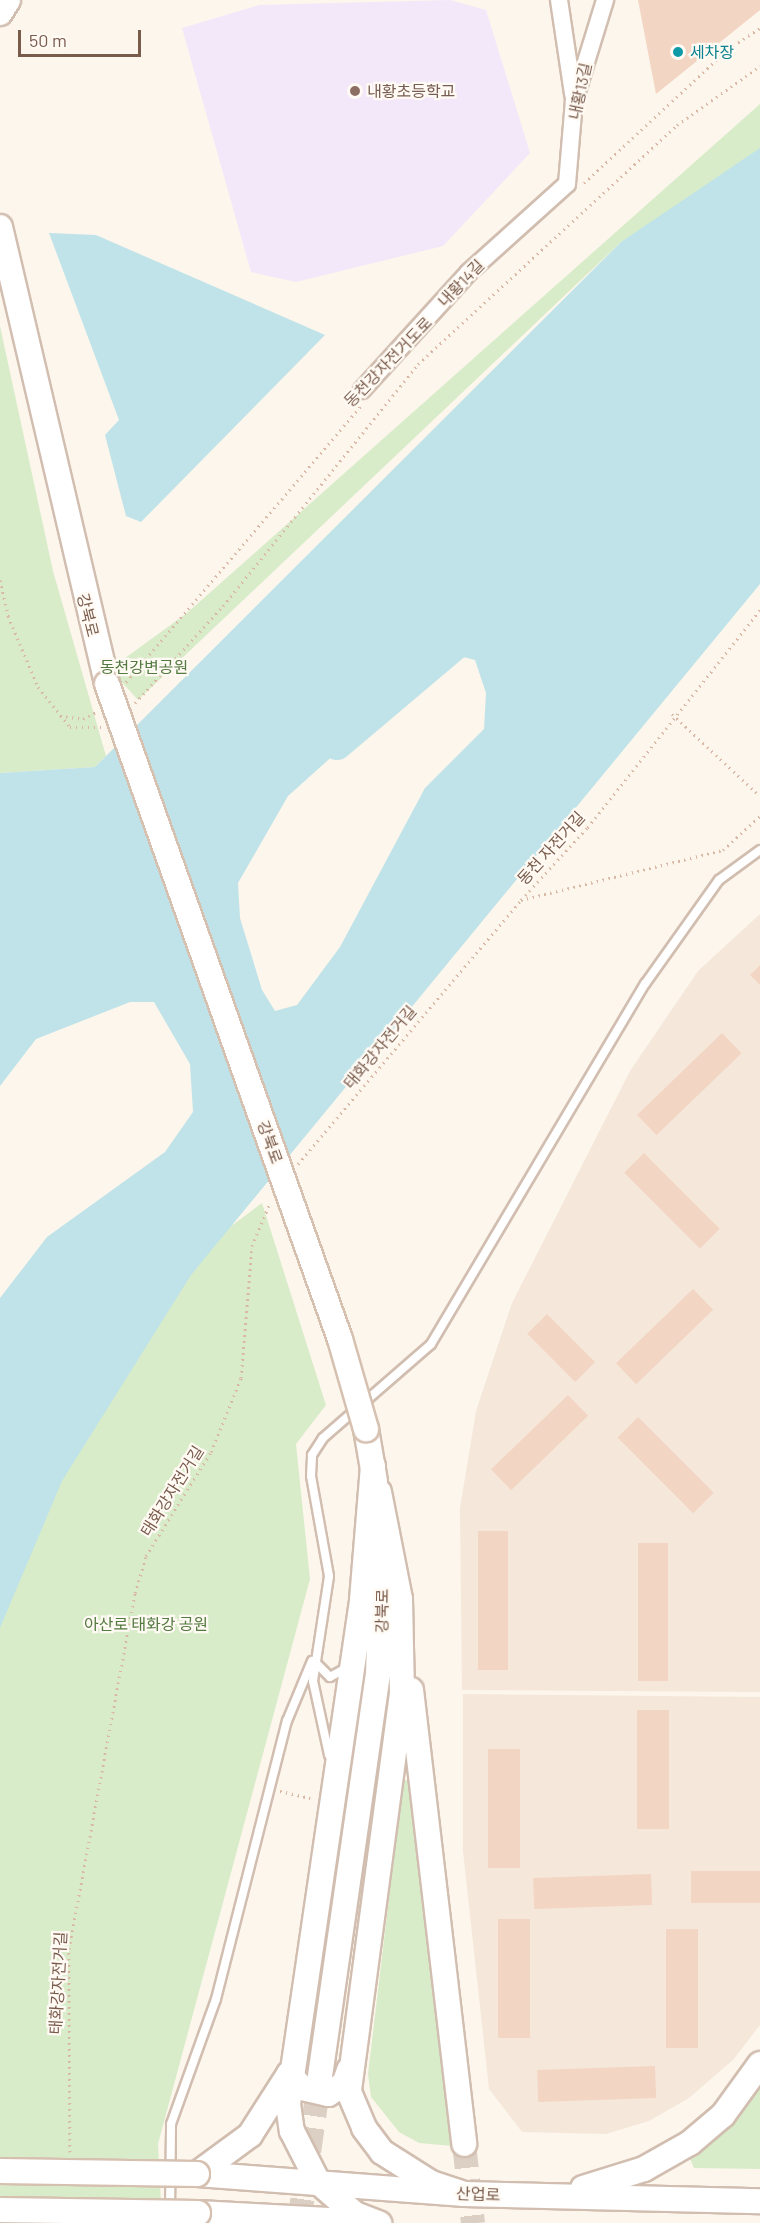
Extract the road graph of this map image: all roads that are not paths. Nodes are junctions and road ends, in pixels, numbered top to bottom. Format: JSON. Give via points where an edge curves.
{"nodes":[{"id":1,"x":8,"y":0,"type":"edge"},
{"id":2,"x":559,"y":0,"type":"edge"},
{"id":3,"x":604,"y":0,"type":"edge"},
{"id":4,"x":0,"y":13,"type":"edge"},
{"id":5,"x":574,"y":101,"type":"junction"},
{"id":6,"x":575,"y":184,"type":"joint"},
{"id":7,"x":0,"y":227,"type":"edge"},
{"id":8,"x":362,"y":396,"type":"road end"},
{"id":9,"x":760,"y":850,"type":"edge"},
{"id":10,"x":373,"y":1466,"type":"junction"},
{"id":11,"x":402,"y":1628,"type":"junction"},
{"id":12,"x":354,"y":1655,"type":"junction"},
{"id":13,"x":314,"y":1658,"type":"junction"},
{"id":14,"x":330,"y":1800,"type":"junction"},
{"id":15,"x":760,"y":2064,"type":"edge"},
{"id":16,"x":349,"y":2070,"type":"junction"},
{"id":17,"x":290,"y":2074,"type":"junction"},
{"id":18,"x":320,"y":2076,"type":"tunnel mouth"},
{"id":19,"x":464,"y":2144,"type":"tunnel mouth"},
{"id":20,"x":0,"y":2171,"type":"edge"},
{"id":21,"x":197,"y":2174,"type":"junction"},
{"id":22,"x":318,"y":2182,"type":"junction"},
{"id":23,"x":382,"y":2188,"type":"junction"},
{"id":24,"x":464,"y":2194,"type":"junction"},
{"id":25,"x":542,"y":2196,"type":"junction"},
{"id":26,"x":335,"y":2200,"type":"junction"},
{"id":27,"x":760,"y":2201,"type":"edge"},
{"id":28,"x":0,"y":2210,"type":"edge"},
{"id":29,"x":207,"y":2218,"type":"edge"},
{"id":30,"x":309,"y":2221,"type":"edge"},
{"id":31,"x":171,"y":2223,"type":"edge"},
{"id":32,"x":379,"y":2223,"type":"edge"}],
"edges":[{"from":1,"to":4,"type":"main road"},
{"from":2,"to":5,"type":"street"},
{"from":3,"to":5,"type":"street","name":"내황13길"},
{"from":5,"to":6,"type":"street","name":"내황13길"},
{"from":6,"to":8,"type":"street","name":"내황14길","via":[[468,273]]},
{"from":7,"to":10,"type":"main road","name":"강북로","bridge":true,"via":[[107,684],[336,1328]]},
{"from":9,"to":13,"type":"lane","via":[[719,880],[645,984],[431,1344],[323,1438],[312,1455],[311,1476],[329,1576]]},
{"from":10,"to":11,"type":"main road","via":[[395,1566]]},
{"from":10,"to":12,"type":"main road"},
{"from":10,"to":18,"type":"main road","name":"강북로","via":[[382,1557],[378,1674]]},
{"from":11,"to":16,"type":"main road","via":[[398,1722]]},
{"from":11,"to":19,"type":"main road"},
{"from":12,"to":13,"type":"lane","via":[[344,1671],[330,1677]]},
{"from":12,"to":14,"type":"main road"},
{"from":13,"to":14,"type":"lane","via":[[313,1681],[328,1741]]},
{"from":13,"to":31,"type":"lane","via":[[287,1721],[216,1999],[171,2124]]},
{"from":14,"to":17,"type":"main road"},
{"from":15,"to":25,"type":"main road","via":[[723,2115],[671,2155],[613,2181]]},
{"from":16,"to":17,"type":"main road","via":[[344,2084],[328,2094],[302,2088]]},
{"from":16,"to":24,"type":"main road","via":[[354,2110],[382,2151],[431,2183]]},
{"from":17,"to":21,"type":"main road","via":[[250,2135]]},
{"from":17,"to":22,"type":"main road","via":[[292,2131]]},
{"from":20,"to":21,"type":"main road","name":"산업로","bridge":true},
{"from":21,"to":22,"type":"main road","name":"산업로"},
{"from":22,"to":23,"type":"main road","name":"산업로"},
{"from":22,"to":26,"type":"main road"},
{"from":23,"to":24,"type":"main road","name":"산업로"},
{"from":23,"to":26,"type":"main road"},
{"from":24,"to":25,"type":"main road","name":"산업로"},
{"from":25,"to":27,"type":"main road","name":"산업로"},
{"from":26,"to":30,"type":"main road"},
{"from":26,"to":32,"type":"main road"},
{"from":28,"to":29,"type":"main road","bridge":true},
{"from":29,"to":30,"type":"main road"},
{"from":30,"to":32,"type":"main road"}]}
